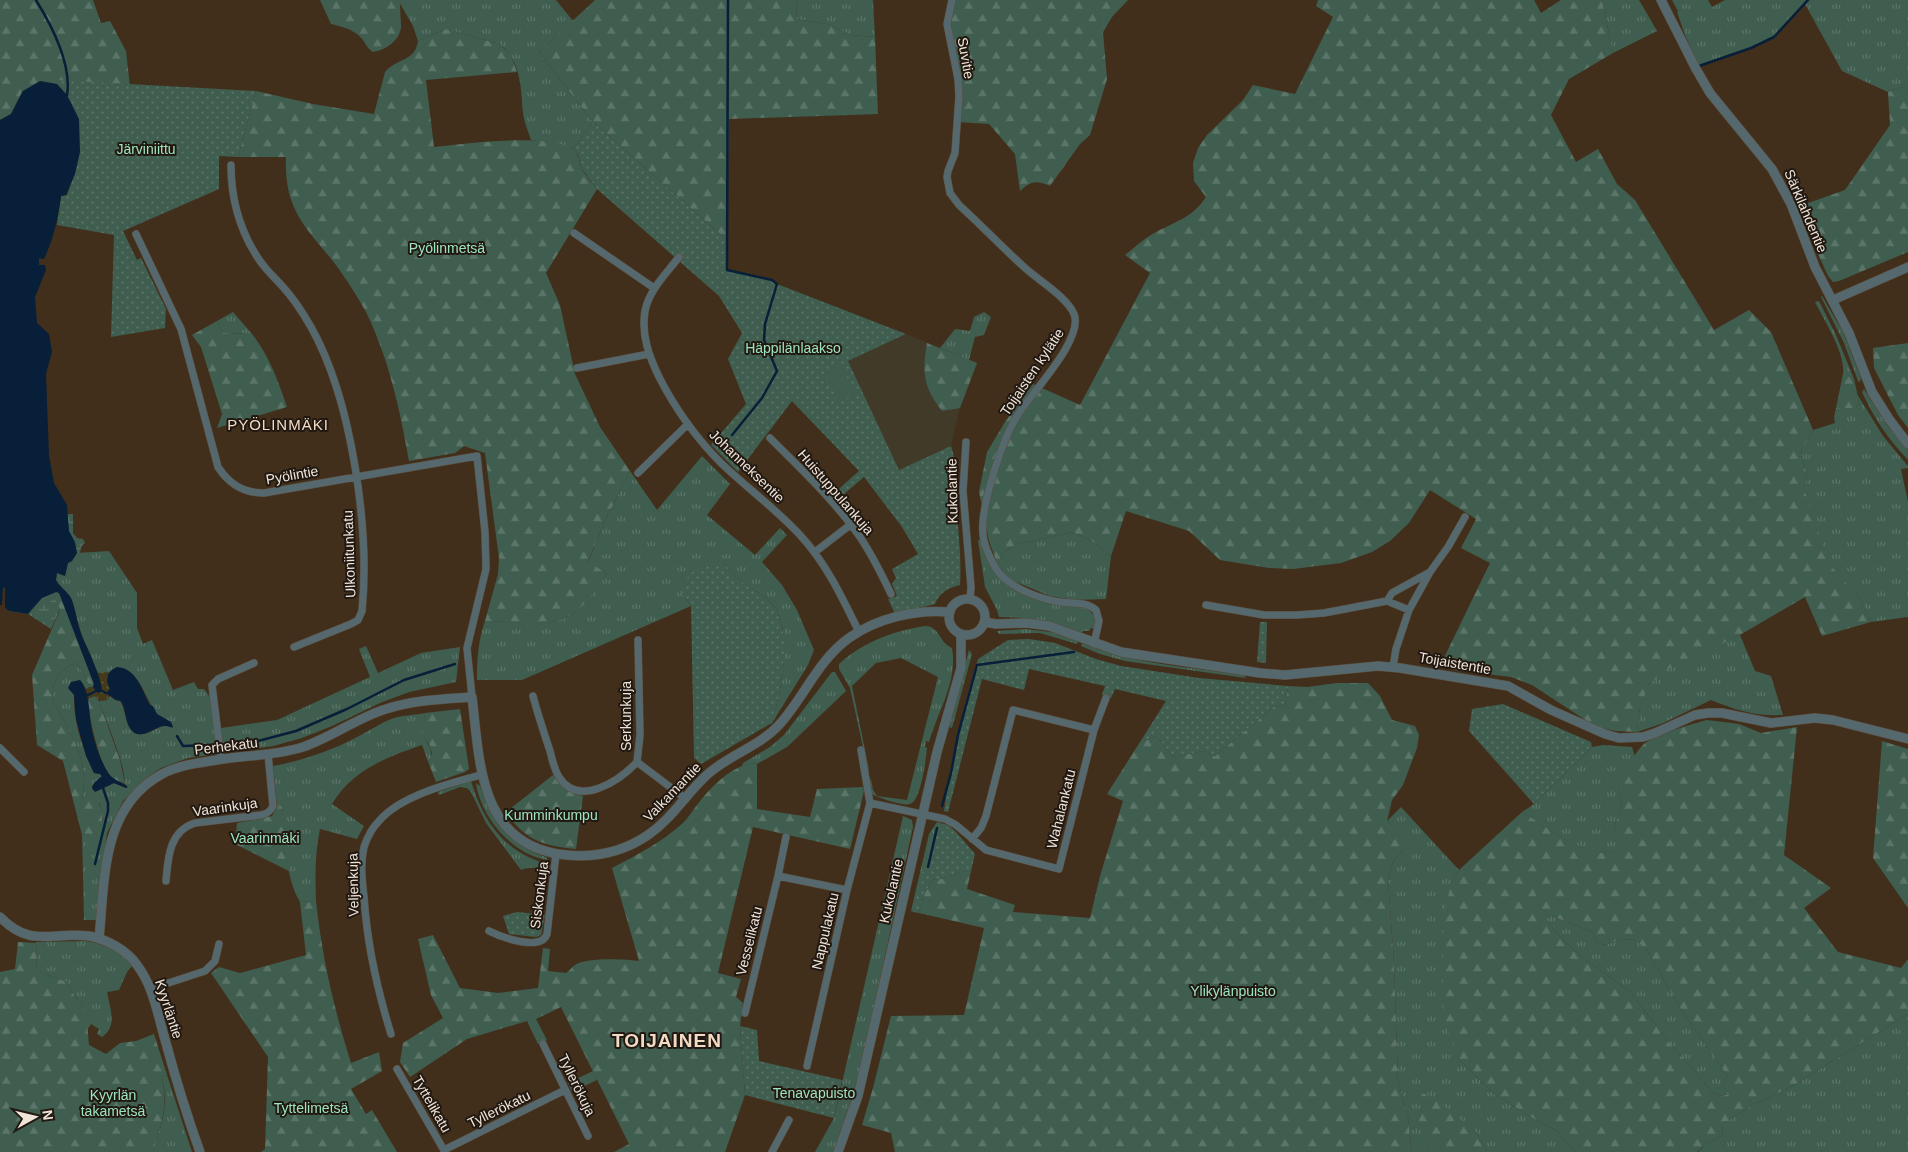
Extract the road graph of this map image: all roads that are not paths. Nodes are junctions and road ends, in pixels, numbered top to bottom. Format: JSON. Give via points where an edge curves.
{"nodes":[{"id":1,"x":952,"y":0,"type":"edge"},
{"id":2,"x":1661,"y":0,"type":"edge"},
{"id":3,"x":958,"y":122,"type":"joint"},
{"id":4,"x":230,"y":165,"type":"dead end"},
{"id":5,"x":574,"y":233,"type":"dead end"},
{"id":6,"x":136,"y":234,"type":"dead end"},
{"id":7,"x":679,"y":257,"type":"dead end"},
{"id":8,"x":1908,"y":267,"type":"edge"},
{"id":9,"x":654,"y":288,"type":"junction"},
{"id":10,"x":1833,"y":300,"type":"junction"},
{"id":11,"x":648,"y":354,"type":"junction"},
{"id":12,"x":577,"y":368,"type":"dead end"},
{"id":13,"x":688,"y":424,"type":"junction"},
{"id":14,"x":770,"y":438,"type":"dead end"},
{"id":15,"x":966,"y":442,"type":"dead end"},
{"id":16,"x":1908,"y":444,"type":"edge"},
{"id":17,"x":477,"y":456,"type":"joint"},
{"id":18,"x":638,"y":473,"type":"dead end"},
{"id":19,"x":356,"y":476,"type":"junction"},
{"id":20,"x":1465,"y":517,"type":"dead end"},
{"id":21,"x":850,"y":524,"type":"junction"},
{"id":22,"x":815,"y":552,"type":"junction"},
{"id":23,"x":1430,"y":572,"type":"junction"},
{"id":24,"x":891,"y":594,"type":"dead end"},
{"id":25,"x":970,"y":600,"type":"junction"},
{"id":26,"x":1387,"y":601,"type":"junction"},
{"id":27,"x":1206,"y":605,"type":"dead end"},
{"id":28,"x":1409,"y":610,"type":"junction"},
{"id":29,"x":950,"y":612,"type":"junction"},
{"id":30,"x":984,"y":622,"type":"junction"},
{"id":31,"x":858,"y":632,"type":"junction"},
{"id":32,"x":961,"y":634,"type":"junction"},
{"id":33,"x":638,"y":640,"type":"dead end"},
{"id":34,"x":1094,"y":644,"type":"junction"},
{"id":35,"x":294,"y":646,"type":"dead end"},
{"id":36,"x":254,"y":663,"type":"dead end"},
{"id":37,"x":1392,"y":667,"type":"junction"},
{"id":38,"x":533,"y":696,"type":"dead end"},
{"id":39,"x":472,"y":697,"type":"junction"},
{"id":40,"x":1106,"y":698,"type":"dead end"},
{"id":41,"x":1094,"y":730,"type":"junction"},
{"id":42,"x":1908,"y":739,"type":"edge"},
{"id":43,"x":0,"y":748,"type":"edge"},
{"id":44,"x":861,"y":750,"type":"dead end"},
{"id":45,"x":268,"y":754,"type":"junction"},
{"id":46,"x":221,"y":759,"type":"junction"},
{"id":47,"x":637,"y":762,"type":"junction"},
{"id":48,"x":24,"y":772,"type":"dead end"},
{"id":49,"x":481,"y":775,"type":"junction"},
{"id":50,"x":686,"y":799,"type":"junction"},
{"id":51,"x":870,"y":803,"type":"junction"},
{"id":52,"x":922,"y":814,"type":"junction"},
{"id":53,"x":786,"y":837,"type":"dead end"},
{"id":54,"x":972,"y":839,"type":"junction"},
{"id":55,"x":556,"y":854,"type":"junction"},
{"id":56,"x":778,"y":876,"type":"junction"},
{"id":57,"x":166,"y":881,"type":"dead end"},
{"id":58,"x":847,"y":890,"type":"junction"},
{"id":59,"x":0,"y":917,"type":"edge"},
{"id":60,"x":489,"y":931,"type":"dead end"},
{"id":61,"x":98,"y":939,"type":"junction"},
{"id":62,"x":219,"y":944,"type":"dead end"},
{"id":63,"x":150,"y":989,"type":"junction"},
{"id":64,"x":745,"y":1013,"type":"dead end"},
{"id":65,"x":391,"y":1034,"type":"dead end"},
{"id":66,"x":544,"y":1044,"type":"dead end"},
{"id":67,"x":807,"y":1066,"type":"dead end"},
{"id":68,"x":397,"y":1069,"type":"dead end"},
{"id":69,"x":565,"y":1090,"type":"junction"},
{"id":70,"x":789,"y":1120,"type":"dead end"},
{"id":71,"x":588,"y":1136,"type":"dead end"},
{"id":72,"x":445,"y":1151,"type":"edge"},
{"id":73,"x":200,"y":1152,"type":"edge"},
{"id":74,"x":772,"y":1152,"type":"edge"},
{"id":75,"x":838,"y":1152,"type":"edge"}],
"edges":[{"from":1,"to":3,"type":"street","name":"Suvitie","via":[[947,24],[958,79]]},
{"from":2,"to":10,"type":"street","name":"Särkilahdentie","via":[[1710,93],[1781,183],[1815,267]]},
{"from":3,"to":34,"type":"street","name":"Toijaisten kylätie","via":[[955,153],[948,170],[950,193],[958,205],[1065,302],[1074,314],[1076,324],[1068,345],[1018,413],[1005,437],[985,511],[983,536],[1001,576],[1018,588],[1048,599],[1085,604],[1096,610],[1099,621]]},
{"from":4,"to":19,"type":"street","name":"Ulkoniitunkatu","via":[[235,205],[243,232],[261,262],[312,327],[329,365],[344,416]]},
{"from":5,"to":9,"type":"street"},
{"from":6,"to":19,"type":"street","name":"Pyölintie","via":[[181,329],[218,467],[229,481],[241,489],[264,493]]},
{"from":7,"to":9,"type":"street","name":"Johanneksentie"},
{"from":8,"to":10,"type":"street"},
{"from":9,"to":11,"type":"street","name":"Johanneksentie","via":[[644,319]]},
{"from":10,"to":16,"type":"street","name":"Särkilahdentie","via":[[1872,392]]},
{"from":11,"to":12,"type":"street"},
{"from":11,"to":13,"type":"street","name":"Johanneksentie"},
{"from":13,"to":18,"type":"street"},
{"from":13,"to":22,"type":"street","name":"Johanneksentie","via":[[722,464],[785,520]]},
{"from":14,"to":21,"type":"street","name":"Huistuppulankuja"},
{"from":15,"to":25,"type":"street","name":"Kukolantie","via":[[963,491]]},
{"from":17,"to":19,"type":"street","name":"Pyölintie"},
{"from":17,"to":39,"type":"street","name":"Valkamantie","via":[[486,569],[467,648]]},
{"from":19,"to":35,"type":"street","name":"Ulkoniitunkatu","via":[[363,548],[362,611],[358,620],[351,624]]},
{"from":20,"to":23,"type":"street"},
{"from":21,"to":22,"type":"street"},
{"from":21,"to":24,"type":"street","name":"Huistuppulankuja","via":[[869,551]]},
{"from":22,"to":31,"type":"street","name":"Johanneksentie"},
{"from":23,"to":26,"type":"street","via":[[1392,593]]},
{"from":23,"to":28,"type":"street"},
{"from":25,"to":29,"type":"street","via":[[957,602]]},
{"from":25,"to":30,"type":"street","via":[[982,608]]},
{"from":26,"to":27,"type":"street","via":[[1297,615],[1250,613]]},
{"from":26,"to":28,"type":"street"},
{"from":28,"to":37,"type":"street"},
{"from":29,"to":31,"type":"street","name":"Valkamantie","via":[[912,613]]},
{"from":29,"to":32,"type":"street","via":[[951,626]]},
{"from":30,"to":32,"type":"street","via":[[977,632]]},
{"from":30,"to":34,"type":"street","name":"Toijaistentie","via":[[1049,626]]},
{"from":31,"to":50,"type":"street","name":"Valkamantie","via":[[830,654],[776,728],[718,765]]},
{"from":32,"to":52,"type":"street","name":"Kukolantie","via":[[961,668]]},
{"from":33,"to":47,"type":"street","name":"Serkunkuja","via":[[640,735]]},
{"from":34,"to":37,"type":"street","name":"Toijaistentie","via":[[1130,654],[1285,675],[1368,666]]},
{"from":36,"to":46,"type":"street","via":[[212,684]]},
{"from":37,"to":42,"type":"street","name":"Toijaistentie","via":[[1508,686],[1551,710],[1620,738],[1643,737],[1695,715],[1722,713],[1771,723],[1815,718],[1833,720]]},
{"from":38,"to":47,"type":"street","via":[[556,772],[566,785],[580,790],[598,789],[624,775]]},
{"from":39,"to":45,"type":"street","name":"Perhekatu","via":[[401,705],[302,747]]},
{"from":39,"to":49,"type":"street","name":"Valkamantie"},
{"from":40,"to":41,"type":"street","name":"Wahalankatu"},
{"from":41,"to":54,"type":"street","via":[[1013,710],[986,816]]},
{"from":41,"to":54,"type":"street","name":"Wahalankatu","via":[[1058,869],[986,850]]},
{"from":43,"to":48,"type":"street"},
{"from":44,"to":51,"type":"street","name":"Nappulakatu"},
{"from":45,"to":46,"type":"street","name":"Perhekatu"},
{"from":45,"to":57,"type":"street","name":"Vaarinkuja","via":[[273,806],[270,811],[187,825],[181,829],[169,853]]},
{"from":46,"to":61,"type":"street","name":"Perhekatu","via":[[189,764],[162,774],[142,788],[126,807],[113,832],[107,854]]},
{"from":47,"to":50,"type":"street","name":"Serkunkuja"},
{"from":49,"to":55,"type":"street","name":"Valkamantie","via":[[490,801],[505,826],[528,844]]},
{"from":49,"to":65,"type":"street","name":"Veljenkuja","via":[[412,798],[394,808],[378,821],[364,847],[365,919],[379,995]]},
{"from":50,"to":55,"type":"street","name":"Valkamantie","via":[[668,819],[630,846],[602,855]]},
{"from":51,"to":52,"type":"street"},
{"from":51,"to":58,"type":"street","name":"Nappulakatu"},
{"from":52,"to":54,"type":"street","name":"Wahalankatu","via":[[952,823]]},
{"from":52,"to":75,"type":"street","name":"Kukolantie","via":[[858,1096]]},
{"from":53,"to":56,"type":"street","name":"Vesselikatu"},
{"from":55,"to":60,"type":"street","name":"Siskonkuja","via":[[544,940],[533,942],[504,938]]},
{"from":56,"to":58,"type":"street"},
{"from":56,"to":64,"type":"street","name":"Vesselikatu"},
{"from":58,"to":67,"type":"street","name":"Nappulakatu"},
{"from":59,"to":61,"type":"street","name":"Kyyrläntie","via":[[12,929],[25,935]]},
{"from":61,"to":63,"type":"street","name":"Kyyrläntie","via":[[129,956]]},
{"from":62,"to":63,"type":"street","via":[[215,961],[205,971]]},
{"from":63,"to":73,"type":"street","name":"Kyyrläntie"},
{"from":66,"to":69,"type":"street","name":"Tyllerökuja"},
{"from":68,"to":72,"type":"street","name":"Tyttelikatu"},
{"from":69,"to":71,"type":"street","name":"Tyllerökuja"},
{"from":69,"to":72,"type":"street","name":"Tyllerökatu"},
{"from":70,"to":74,"type":"street"}]}
